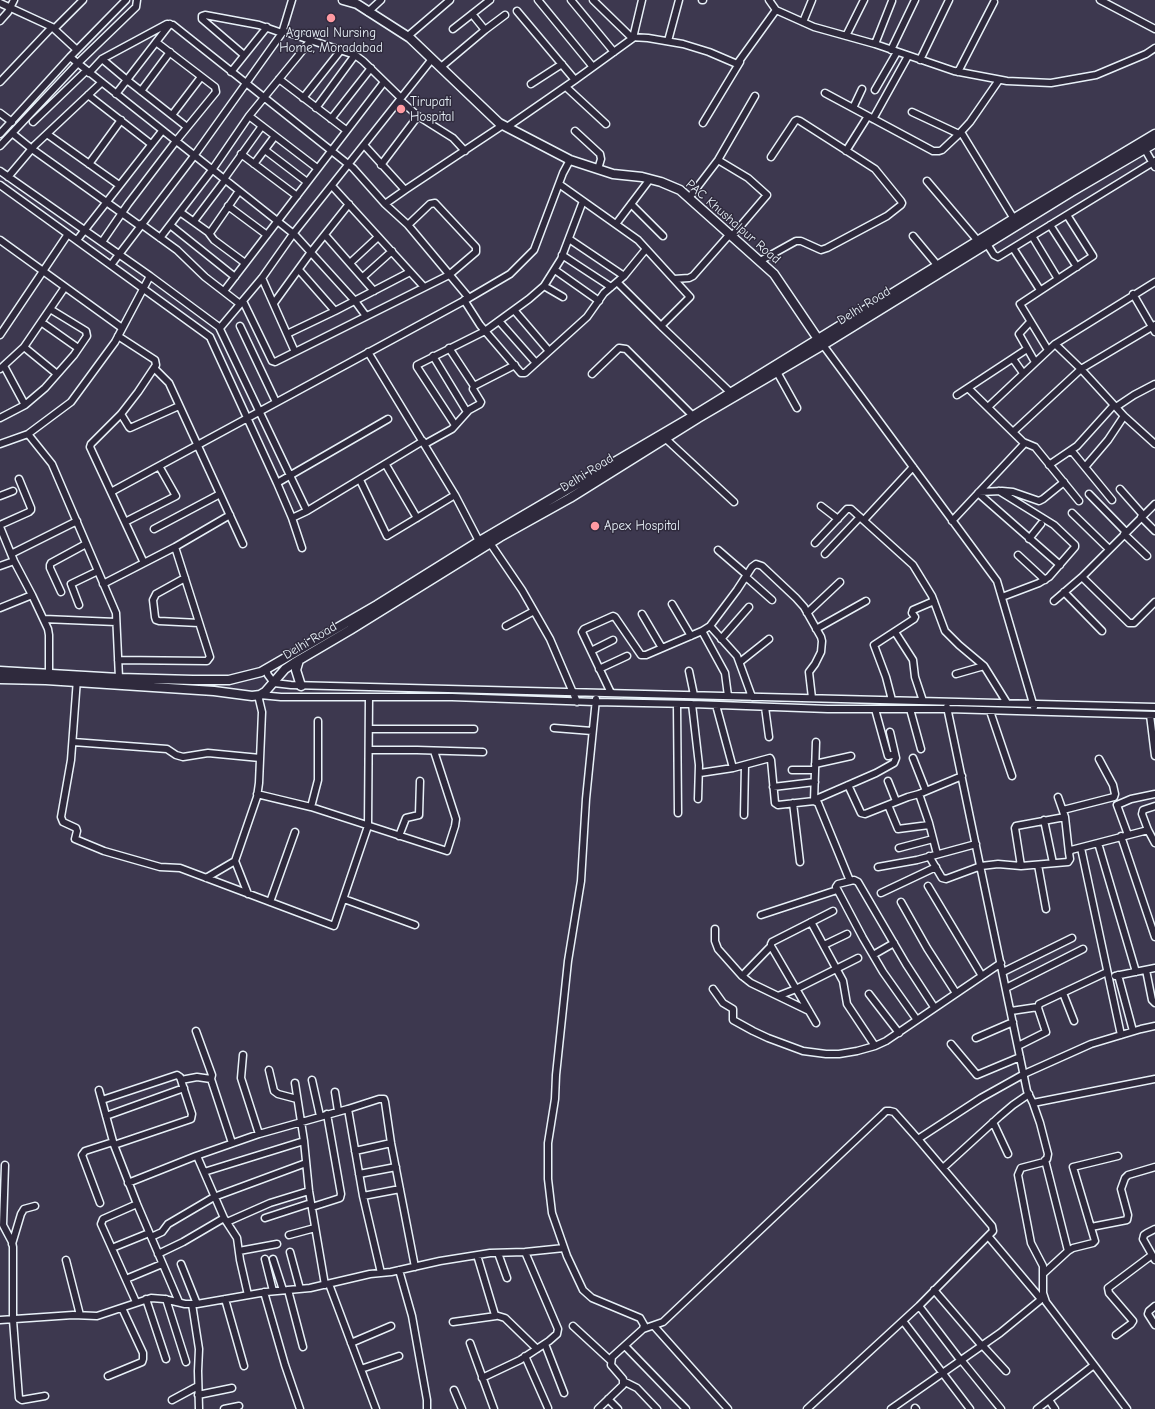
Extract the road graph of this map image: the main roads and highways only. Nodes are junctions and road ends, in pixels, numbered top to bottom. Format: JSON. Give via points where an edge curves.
{"nodes":[{"id":1,"x":343,"y":0,"type":"edge"},
{"id":2,"x":1154,"y":141,"type":"edge"},
{"id":3,"x":1143,"y":146,"type":"junction"},
{"id":4,"x":820,"y":342,"type":"junction"},
{"id":5,"x":488,"y":540,"type":"junction"},
{"id":6,"x":480,"y":545,"type":"junction"},
{"id":7,"x":299,"y":660,"type":"junction"},
{"id":8,"x":0,"y":671,"type":"edge"},
{"id":9,"x":0,"y":679,"type":"edge"},
{"id":10,"x":77,"y":679,"type":"junction"},
{"id":11,"x":232,"y":679,"type":"junction"},
{"id":12,"x":301,"y":686,"type":"road end"},
{"id":13,"x":234,"y":694,"type":"junction"}],
"edges":[{"from":1,"to":4,"type":"main road","name":"PAC Khushalpur Road","via":[[357,4],[408,36],[499,123],[570,160],[613,174],[650,179],[680,190],[774,274]]},
{"from":2,"to":3,"type":"main road"},
{"from":3,"to":4,"type":"main road","name":"Delhi Road","via":[[987,244]]},
{"from":3,"to":4,"type":"main road","via":[[1014,219]]},
{"from":4,"to":5,"type":"main road","via":[[730,392]]},
{"from":4,"to":5,"type":"main road","name":"Delhi Road","via":[[777,372],[570,498]]},
{"from":5,"to":6,"type":"main road"},
{"from":6,"to":7,"type":"main road","name":"Delhi Road","via":[[350,630]]},
{"from":6,"to":11,"type":"main road","via":[[266,670]]},
{"from":7,"to":12,"type":"main road","via":[[296,670]]},
{"from":7,"to":13,"type":"main road","name":"Delhi Road","via":[[285,670],[265,692],[252,696]]},
{"from":8,"to":10,"type":"main road","via":[[49,674]]},
{"from":9,"to":10,"type":"main road"},
{"from":10,"to":11,"type":"main road"},
{"from":10,"to":13,"type":"main road"},
{"from":11,"to":13,"type":"main road"}]}
